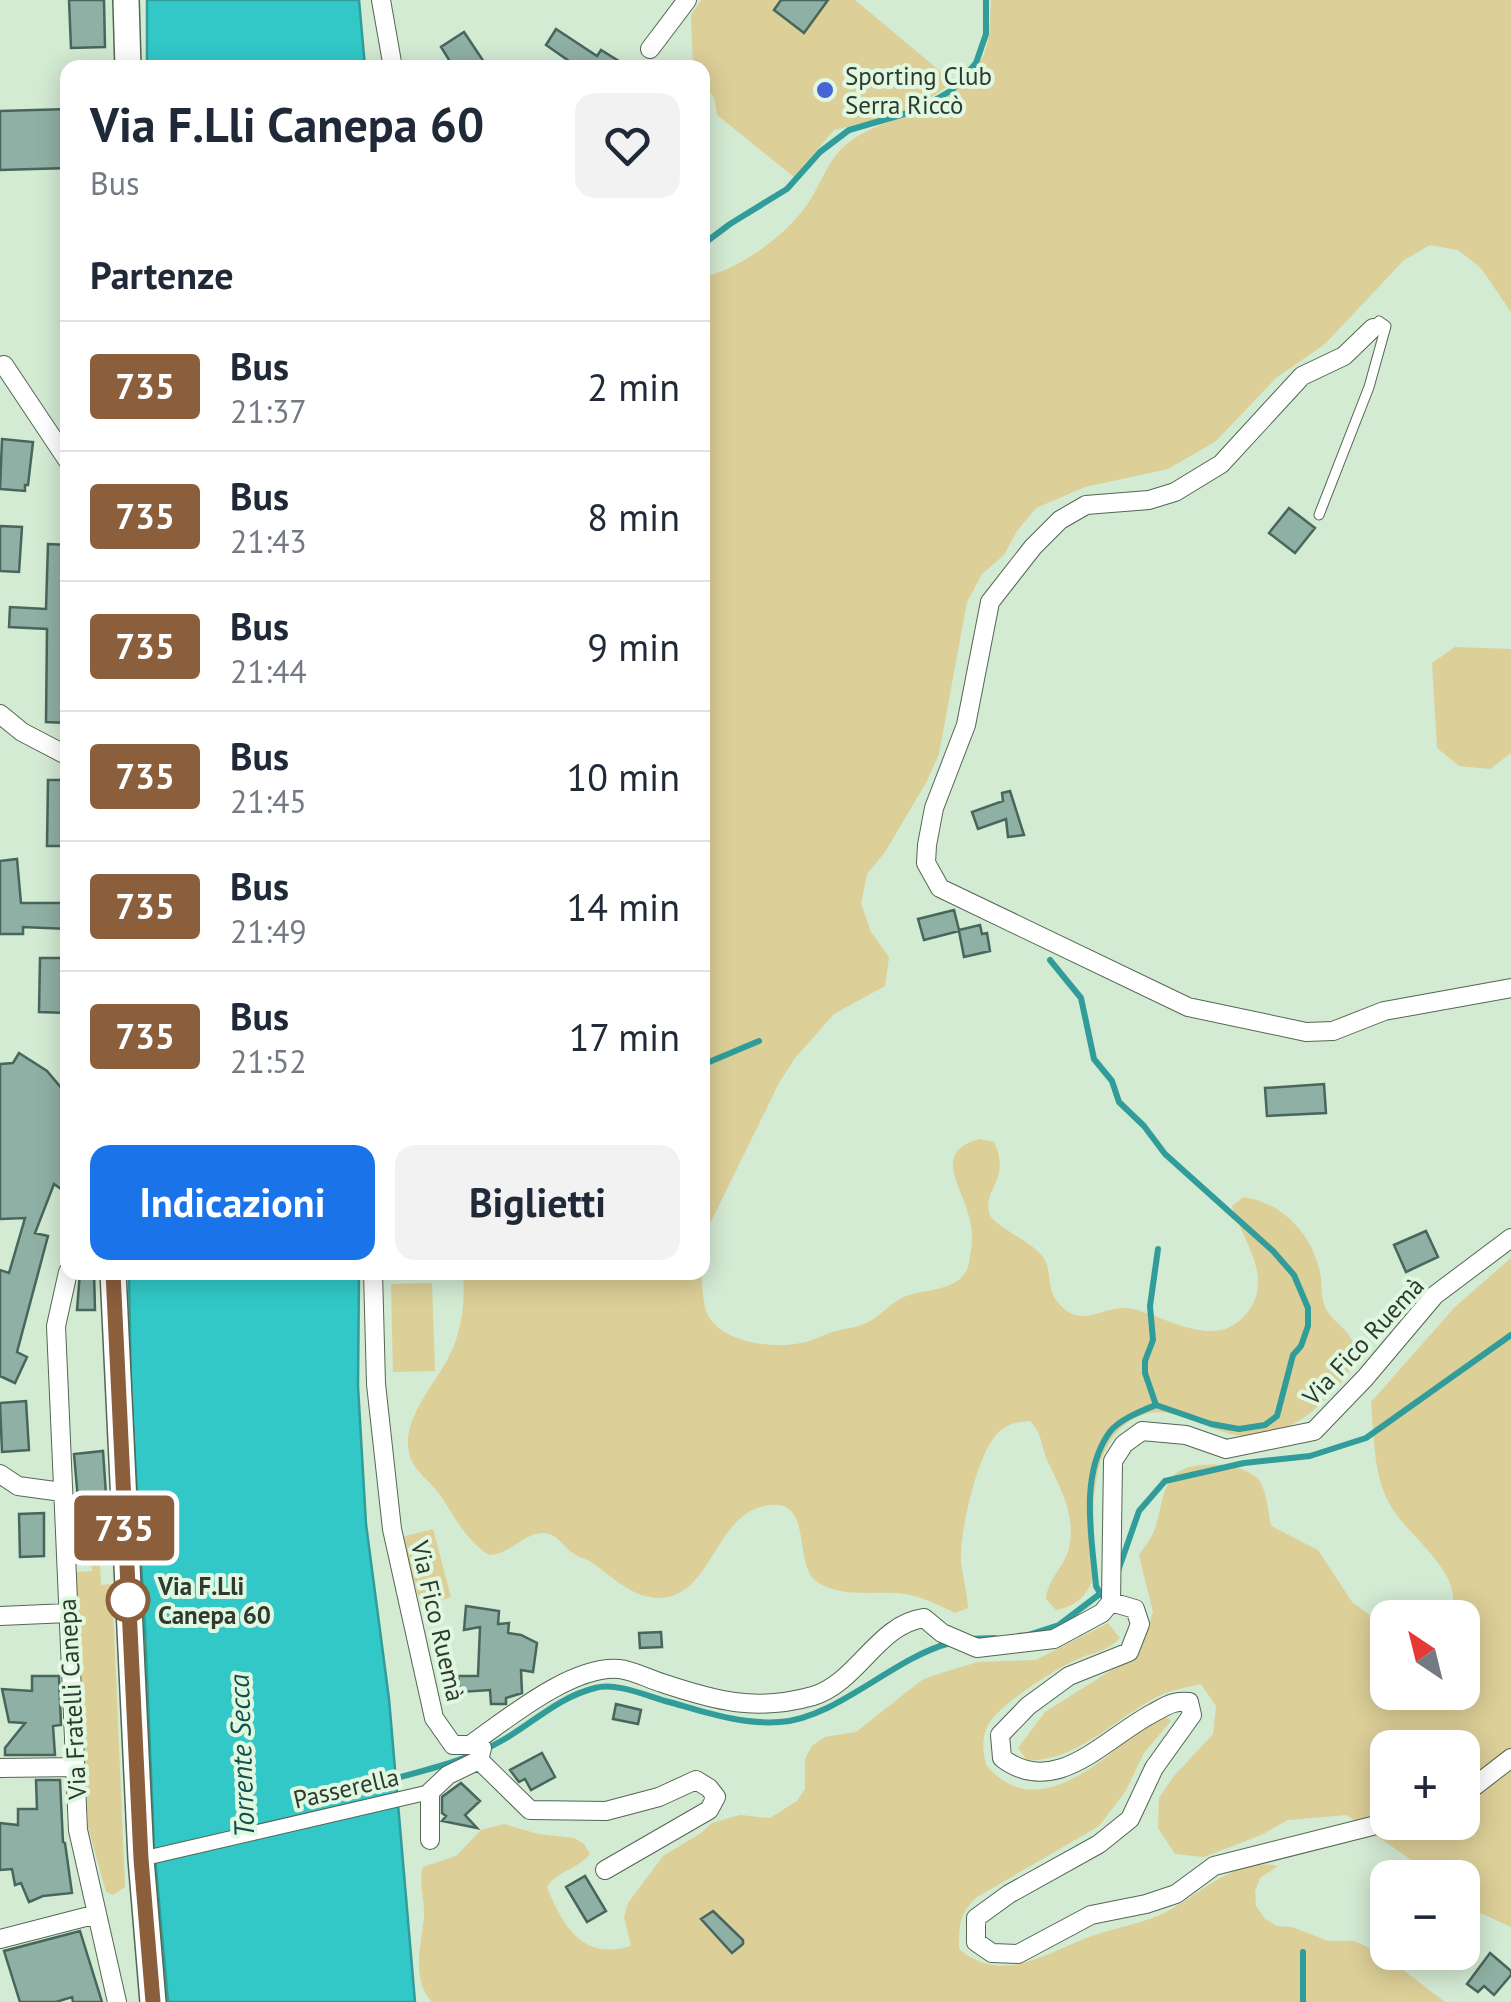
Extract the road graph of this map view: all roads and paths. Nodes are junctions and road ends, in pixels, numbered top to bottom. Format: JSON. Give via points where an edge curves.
{"nodes":[{"id":1,"x":126,"y":0,"type":"edge"},
{"id":2,"x":381,"y":0,"type":"edge"},
{"id":3,"x":687,"y":0,"type":"edge"},
{"id":4,"x":650,"y":49,"type":"dead end"},
{"id":5,"x":128,"y":60,"type":"edge"},
{"id":6,"x":392,"y":60,"type":"edge"},
{"id":7,"x":1373,"y":328,"type":"joint"},
{"id":8,"x":4,"y":365,"type":"dead end"},
{"id":9,"x":60,"y":450,"type":"edge"},
{"id":10,"x":1319,"y":514,"type":"dead end"},
{"id":11,"x":0,"y":714,"type":"edge"},
{"id":12,"x":60,"y":752,"type":"edge"},
{"id":13,"x":1511,"y":988,"type":"edge"},
{"id":14,"x":1511,"y":1238,"type":"edge"},
{"id":15,"x":66,"y":1280,"type":"edge"},
{"id":16,"x":113,"y":1280,"type":"edge"},
{"id":17,"x":373,"y":1280,"type":"edge"},
{"id":18,"x":0,"y":1474,"type":"edge"},
{"id":19,"x":62,"y":1492,"type":"junction"},
{"id":20,"x":1111,"y":1602,"type":"junction"},
{"id":21,"x":68,"y":1613,"type":"junction"},
{"id":22,"x":0,"y":1616,"type":"edge"},
{"id":23,"x":486,"y":1734,"type":"junction"},
{"id":24,"x":1511,"y":1758,"type":"edge"},
{"id":25,"x":479,"y":1760,"type":"junction"},
{"id":26,"x":76,"y":1767,"type":"junction"},
{"id":27,"x":0,"y":1768,"type":"edge"},
{"id":28,"x":1480,"y":1782,"type":"edge"},
{"id":29,"x":430,"y":1792,"type":"junction"},
{"id":30,"x":1370,"y":1827,"type":"edge"},
{"id":31,"x":430,"y":1840,"type":"dead end"},
{"id":32,"x":154,"y":1856,"type":"dead end"},
{"id":33,"x":605,"y":1870,"type":"dead end"},
{"id":34,"x":95,"y":1908,"type":"junction"},
{"id":35,"x":0,"y":1939,"type":"edge"},
{"id":36,"x":117,"y":2002,"type":"edge"},
{"id":37,"x":153,"y":2002,"type":"edge"}],
"edges":[{"from":1,"to":5,"type":"main road"},
{"from":2,"to":6,"type":"street"},
{"from":3,"to":4,"type":"street"},
{"from":7,"to":10,"type":"lane","via":[[1379,321],[1386,326]]},
{"from":7,"to":13,"type":"street","via":[[1344,356],[1302,376],[1221,464],[1148,500],[1086,505],[1033,547],[990,602],[966,725],[934,808],[926,863],[940,888],[954,896],[1188,1007],[1333,1032],[1384,1011]]},
{"from":8,"to":9,"type":"street"},
{"from":11,"to":12,"type":"street"},
{"from":14,"to":20,"type":"street","name":"Via Fico Ruemà","via":[[1435,1295],[1314,1431],[1226,1450],[1186,1435],[1142,1431],[1124,1444],[1112,1460]]},
{"from":15,"to":19,"type":"street","name":"Via Fratelli Canepa","via":[[56,1326]]},
{"from":16,"to":37,"type":"main road"},
{"from":17,"to":23,"type":"street","name":"Via Fico Ruemà","via":[[376,1384],[392,1529],[434,1718],[453,1745],[470,1745]]},
{"from":18,"to":19,"type":"street","via":[[18,1486]]},
{"from":19,"to":21,"type":"street","name":"Via Fratelli Canepa"},
{"from":20,"to":23,"type":"street","via":[[1054,1639],[977,1648],[924,1618],[913,1619],[815,1696],[746,1705],[618,1669],[582,1674]]},
{"from":20,"to":30,"type":"street","via":[[1135,1609],[1140,1624],[1129,1652],[1069,1676],[1028,1706],[1000,1735],[1002,1758],[1042,1775],[1073,1766],[1176,1700],[1189,1702],[1192,1715],[1154,1768],[1130,1820],[976,1918],[976,1942],[992,1952],[1018,1954],[1091,1916],[1176,1894],[1214,1866]]},
{"from":21,"to":22,"type":"street"},
{"from":21,"to":26,"type":"street","name":"Via Fratelli Canepa"},
{"from":23,"to":25,"type":"street"},
{"from":24,"to":28,"type":"street"},
{"from":25,"to":29,"type":"street"},
{"from":25,"to":33,"type":"street","via":[[530,1810],[606,1810],[696,1780],[716,1797],[709,1810]]},
{"from":26,"to":27,"type":"street"},
{"from":26,"to":34,"type":"street","name":"Via Fratelli Canepa","via":[[78,1830]]},
{"from":29,"to":31,"type":"street"},
{"from":29,"to":32,"type":"street","name":"Passerella"},
{"from":34,"to":35,"type":"street"},
{"from":34,"to":36,"type":"street","name":"Via Fratelli Canepa"}]}
